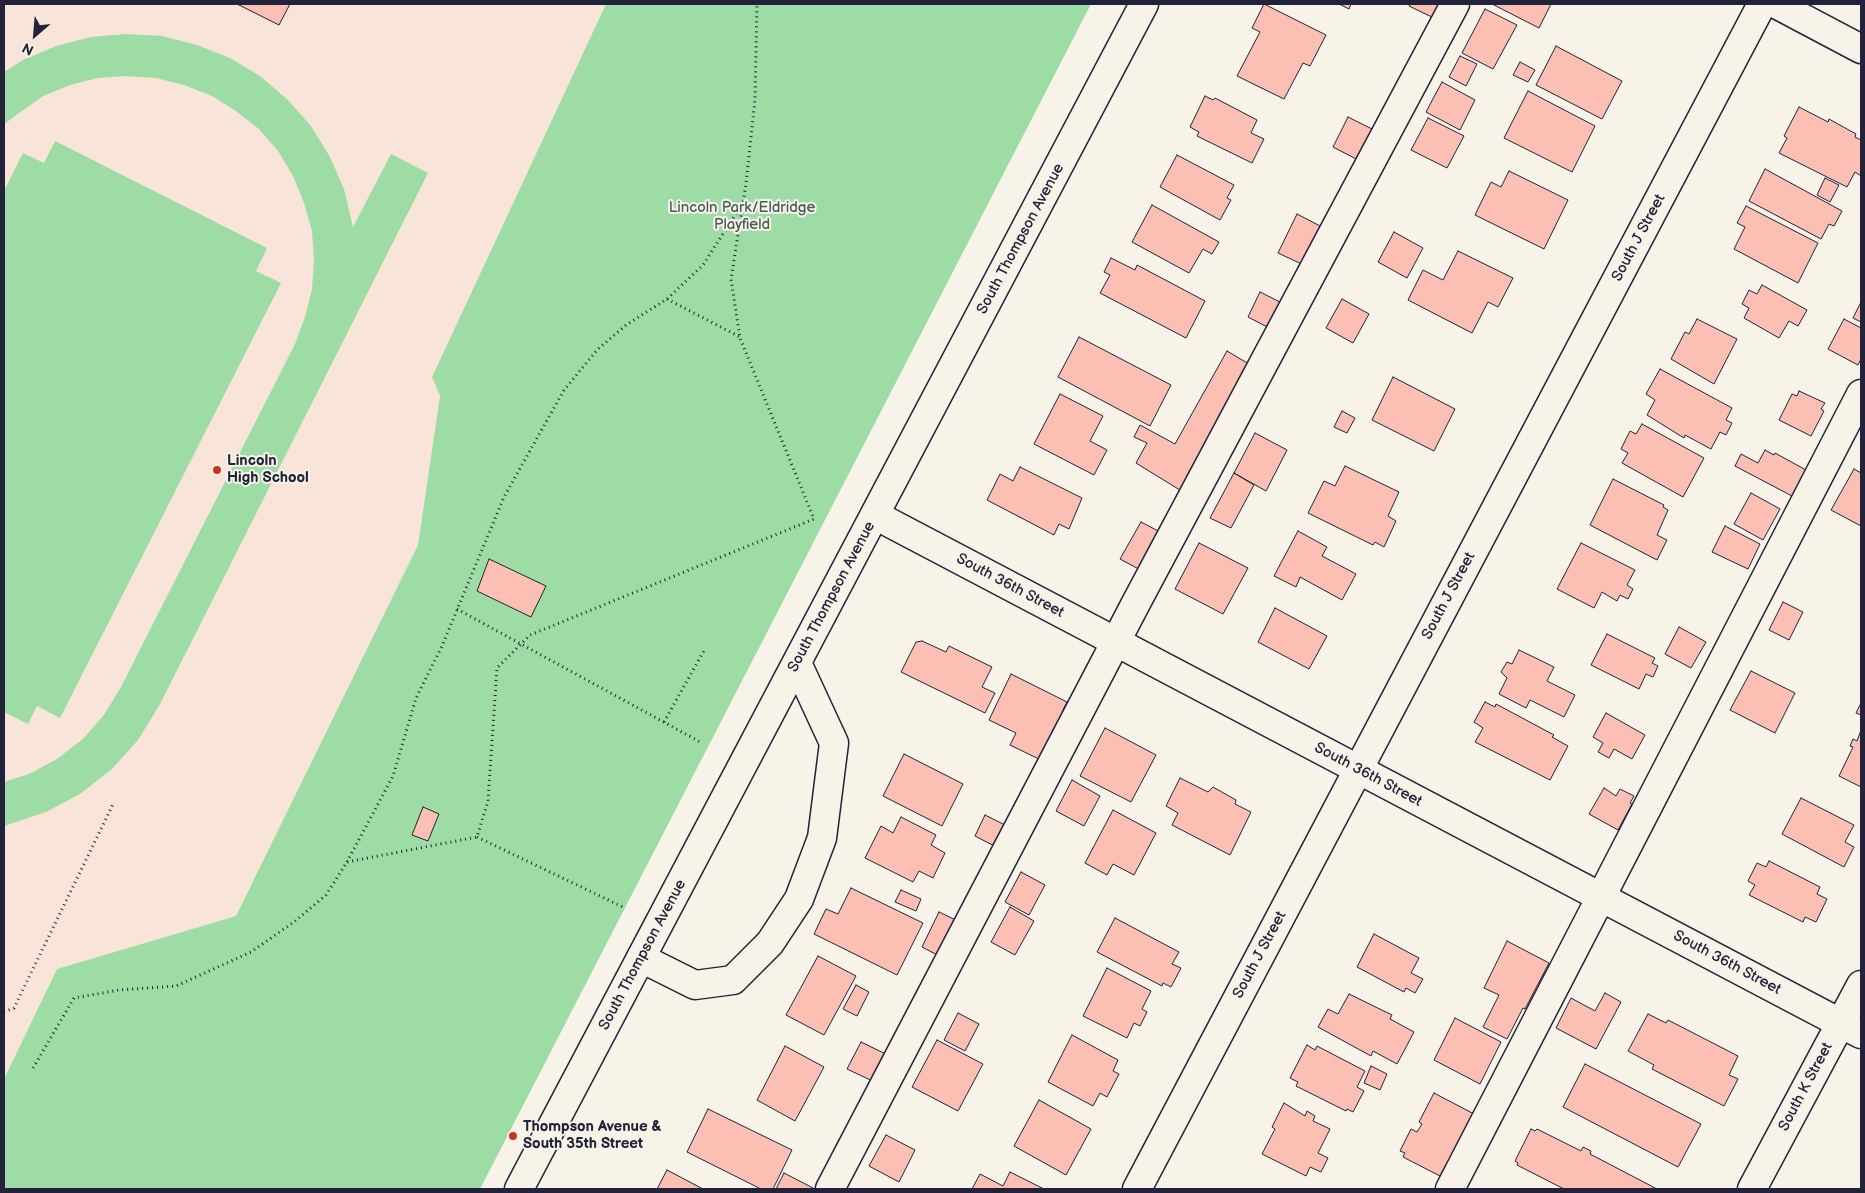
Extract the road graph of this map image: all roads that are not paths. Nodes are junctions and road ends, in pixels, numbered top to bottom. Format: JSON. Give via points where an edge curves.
{"nodes":[{"id":1,"x":1144,"y":4,"type":"edge"},
{"id":2,"x":1455,"y":4,"type":"edge"},
{"id":3,"x":1762,"y":4,"type":"edge"},
{"id":4,"x":1776,"y":4,"type":"edge"},
{"id":5,"x":1861,"y":48,"type":"edge"},
{"id":6,"x":1861,"y":394,"type":"edge"},
{"id":7,"x":875,"y":515,"type":"junction"},
{"id":8,"x":1116,"y":642,"type":"junction"},
{"id":9,"x":797,"y":663,"type":"junction"},
{"id":10,"x":1358,"y":769,"type":"junction"},
{"id":11,"x":1602,"y":897,"type":"junction"},
{"id":12,"x":641,"y":958,"type":"junction"},
{"id":13,"x":1861,"y":985,"type":"edge"},
{"id":14,"x":1851,"y":1028,"type":"edge"},
{"id":15,"x":518,"y":1189,"type":"edge"},
{"id":16,"x":830,"y":1189,"type":"edge"},
{"id":17,"x":1137,"y":1189,"type":"edge"},
{"id":18,"x":1450,"y":1189,"type":"edge"},
{"id":19,"x":1752,"y":1189,"type":"edge"}],
"edges":[{"from":1,"to":7,"type":"street","name":"South Thompson Avenue"},
{"from":2,"to":8,"type":"street"},
{"from":3,"to":10,"type":"street","name":"South J Street"},
{"from":4,"to":5,"type":"street"},
{"from":6,"to":11,"type":"street"},
{"from":7,"to":8,"type":"street","name":"South 36th Street"},
{"from":7,"to":9,"type":"street","name":"South Thompson Avenue"},
{"from":8,"to":10,"type":"street","name":"South 36th Street"},
{"from":8,"to":16,"type":"street"},
{"from":9,"to":12,"type":"street","name":"South Thompson Avenue"},
{"from":9,"to":12,"type":"street","via":[[834,742],[822,838],[799,899],[770,943],[733,980],[695,985]]},
{"from":10,"to":11,"type":"street","name":"South 36th Street"},
{"from":10,"to":17,"type":"street","name":"South J Street"},
{"from":11,"to":14,"type":"street","name":"South 36th Street"},
{"from":11,"to":18,"type":"street"},
{"from":12,"to":15,"type":"street","name":"South Thompson Avenue"},
{"from":13,"to":14,"type":"street","name":"South K Street"},
{"from":14,"to":19,"type":"street","name":"South K Street"}]}
